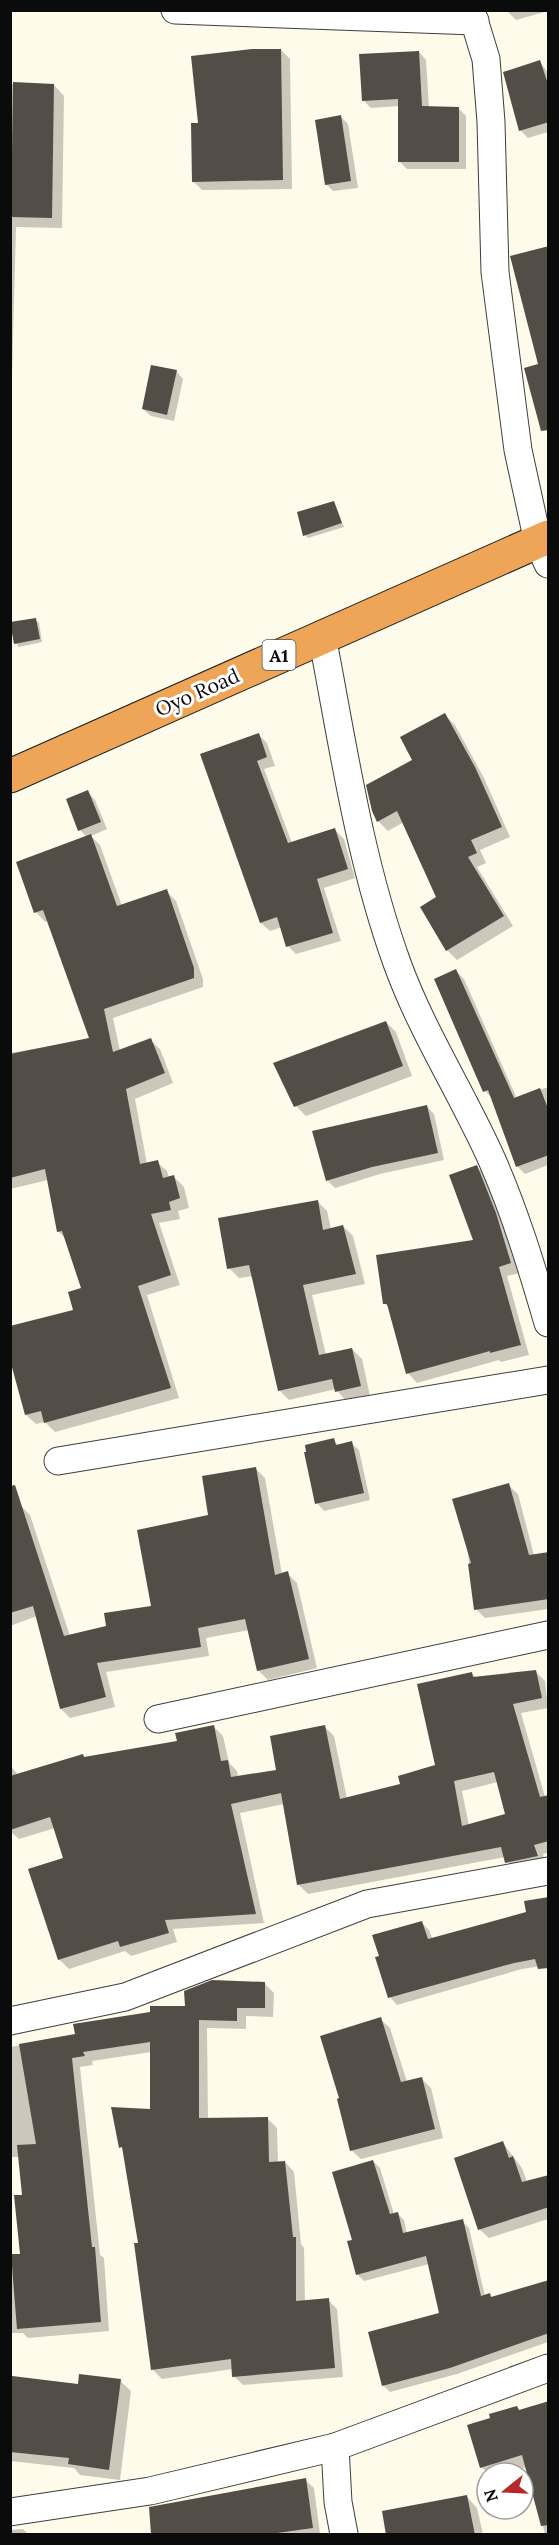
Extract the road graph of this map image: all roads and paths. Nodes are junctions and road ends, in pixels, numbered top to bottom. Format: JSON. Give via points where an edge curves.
{"nodes":[{"id":1,"x":175,"y":10,"type":"edge"},
{"id":2,"x":473,"y":16,"type":"edge"},
{"id":3,"x":545,"y":547,"type":"edge"},
{"id":4,"x":322,"y":636,"type":"junction"},
{"id":5,"x":10,"y":776,"type":"edge"},
{"id":6,"x":549,"y":1323,"type":"edge"},
{"id":7,"x":549,"y":1380,"type":"edge"},
{"id":8,"x":58,"y":1461,"type":"dead end"},
{"id":9,"x":549,"y":1635,"type":"edge"},
{"id":10,"x":158,"y":1719,"type":"dead end"},
{"id":11,"x":549,"y":1871,"type":"edge"},
{"id":12,"x":10,"y":2021,"type":"edge"},
{"id":13,"x":549,"y":2368,"type":"edge"},
{"id":14,"x":336,"y":2447,"type":"junction"},
{"id":15,"x":10,"y":2512,"type":"edge"},
{"id":16,"x":344,"y":2535,"type":"edge"}],
"edges":[{"from":1,"to":2,"type":"street"},
{"from":2,"to":3,"type":"street","via":[[487,69],[495,272],[518,450]]},
{"from":3,"to":4,"type":"highway","name":"Oyo Road","number":"A1"},
{"from":4,"to":5,"type":"highway","name":"Oyo Road","number":"A1"},
{"from":4,"to":6,"type":"street","via":[[372,883],[397,964],[492,1160]]},
{"from":7,"to":8,"type":"street"},
{"from":9,"to":10,"type":"street"},
{"from":11,"to":12,"type":"street","via":[[367,1904],[125,1997]]},
{"from":13,"to":14,"type":"street"},
{"from":14,"to":15,"type":"street","via":[[150,2492]]},
{"from":14,"to":16,"type":"street"}]}
